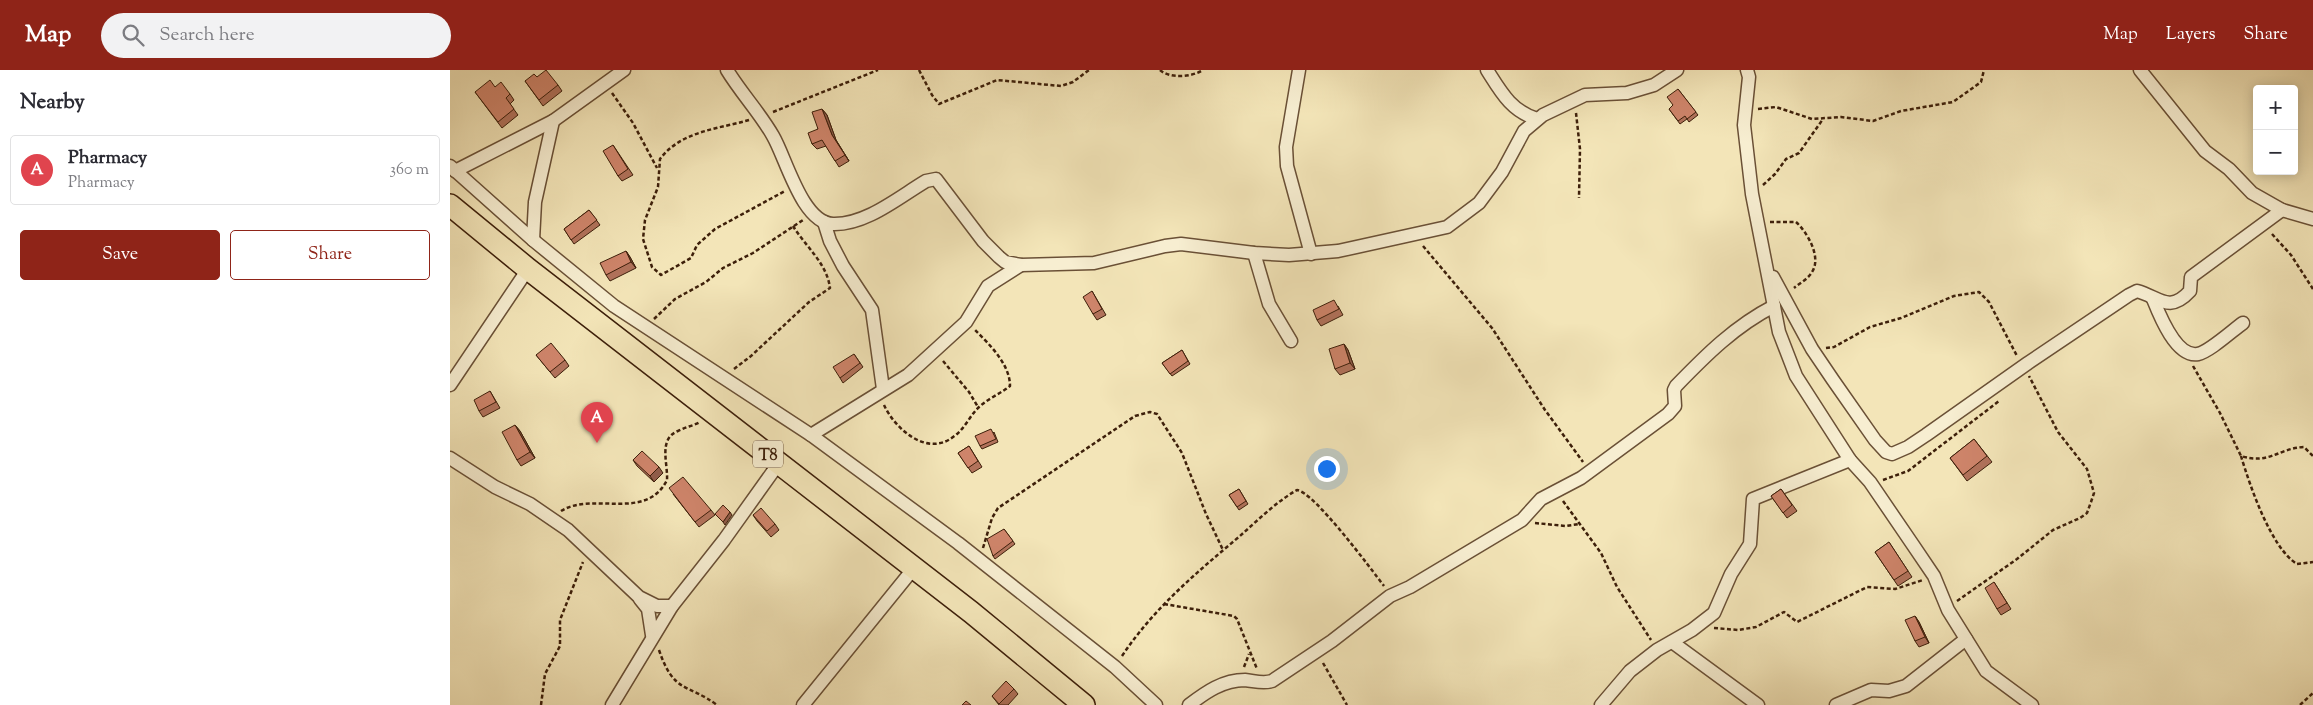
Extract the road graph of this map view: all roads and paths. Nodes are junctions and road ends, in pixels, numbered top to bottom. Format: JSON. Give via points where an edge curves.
{"nodes":[{"id":1,"x":624,"y":70,"type":"edge"},
{"id":2,"x":726,"y":70,"type":"edge"},
{"id":3,"x":878,"y":70,"type":"edge"},
{"id":4,"x":919,"y":70,"type":"edge"},
{"id":5,"x":1090,"y":70,"type":"edge"},
{"id":6,"x":1160,"y":70,"type":"edge"},
{"id":7,"x":1203,"y":70,"type":"edge"},
{"id":8,"x":1299,"y":70,"type":"edge"},
{"id":9,"x":1487,"y":70,"type":"edge"},
{"id":10,"x":1677,"y":70,"type":"edge"},
{"id":11,"x":1747,"y":70,"type":"edge"},
{"id":12,"x":1984,"y":70,"type":"edge"},
{"id":13,"x":2140,"y":70,"type":"edge"},
{"id":14,"x":606,"y":84,"type":"junction"},
{"id":15,"x":1575,"y":98,"type":"junction"},
{"id":16,"x":1747,"y":111,"type":"junction"},
{"id":17,"x":760,"y":118,"type":"junction"},
{"id":18,"x":1537,"y":119,"type":"junction"},
{"id":19,"x":1823,"y":119,"type":"junction"},
{"id":20,"x":553,"y":121,"type":"junction"},
{"id":21,"x":453,"y":169,"type":"edge"},
{"id":22,"x":658,"y":169,"type":"junction"},
{"id":23,"x":796,"y":185,"type":"junction"},
{"id":24,"x":1752,"y":194,"type":"junction"},
{"id":25,"x":1579,"y":198,"type":"dead end"},
{"id":26,"x":450,"y":205,"type":"edge"},
{"id":27,"x":2282,"y":210,"type":"junction"},
{"id":28,"x":819,"y":218,"type":"junction"},
{"id":29,"x":2313,"y":219,"type":"edge"},
{"id":30,"x":2262,"y":224,"type":"junction"},
{"id":31,"x":1759,"y":225,"type":"junction"},
{"id":32,"x":794,"y":226,"type":"junction"},
{"id":33,"x":1414,"y":235,"type":"junction"},
{"id":34,"x":533,"y":240,"type":"junction"},
{"id":35,"x":1254,"y":253,"type":"junction"},
{"id":36,"x":1311,"y":254,"type":"junction"},
{"id":37,"x":1021,"y":265,"type":"junction"},
{"id":38,"x":1767,"y":266,"type":"junction"},
{"id":39,"x":528,"y":269,"type":"junction"},
{"id":40,"x":2313,"y":289,"type":"edge"},
{"id":41,"x":1783,"y":296,"type":"junction"},
{"id":42,"x":2153,"y":299,"type":"junction"},
{"id":43,"x":1774,"y":306,"type":"junction"},
{"id":44,"x":966,"y":322,"type":"junction"},
{"id":45,"x":2243,"y":323,"type":"dead end"},
{"id":46,"x":646,"y":327,"type":"junction"},
{"id":47,"x":1291,"y":341,"type":"dead end"},
{"id":48,"x":1812,"y":348,"type":"junction"},
{"id":49,"x":935,"y":352,"type":"junction"},
{"id":50,"x":2185,"y":352,"type":"junction"},
{"id":51,"x":2027,"y":368,"type":"junction"},
{"id":52,"x":722,"y":377,"type":"junction"},
{"id":53,"x":2023,"y":382,"type":"dead end"},
{"id":54,"x":450,"y":385,"type":"edge"},
{"id":55,"x":882,"y":390,"type":"junction"},
{"id":56,"x":2002,"y":398,"type":"dead end"},
{"id":57,"x":978,"y":407,"type":"junction"},
{"id":58,"x":716,"y":414,"type":"junction"},
{"id":59,"x":811,"y":435,"type":"junction"},
{"id":60,"x":2241,"y":456,"type":"junction"},
{"id":61,"x":2313,"y":456,"type":"edge"},
{"id":62,"x":450,"y":458,"type":"edge"},
{"id":63,"x":1850,"y":460,"type":"junction"},
{"id":64,"x":779,"y":463,"type":"junction"},
{"id":65,"x":1590,"y":471,"type":"junction"},
{"id":66,"x":1870,"y":482,"type":"junction"},
{"id":67,"x":1553,"y":491,"type":"junction"},
{"id":68,"x":551,"y":518,"type":"junction"},
{"id":69,"x":1522,"y":520,"type":"junction"},
{"id":70,"x":1579,"y":524,"type":"junction"},
{"id":71,"x":589,"y":549,"type":"junction"},
{"id":72,"x":1223,"y":550,"type":"junction"},
{"id":73,"x":980,"y":561,"type":"junction"},
{"id":74,"x":2313,"y":562,"type":"edge"},
{"id":75,"x":914,"y":568,"type":"junction"},
{"id":76,"x":1934,"y":576,"type":"junction"},
{"id":77,"x":1390,"y":596,"type":"junction"},
{"id":78,"x":639,"y":597,"type":"junction"},
{"id":79,"x":1164,"y":604,"type":"junction"},
{"id":80,"x":672,"y":606,"type":"junction"},
{"id":81,"x":1948,"y":610,"type":"junction"},
{"id":82,"x":1700,"y":624,"type":"junction"},
{"id":83,"x":652,"y":635,"type":"junction"},
{"id":84,"x":1966,"y":640,"type":"junction"},
{"id":85,"x":1672,"y":642,"type":"junction"},
{"id":86,"x":1318,"y":650,"type":"junction"},
{"id":87,"x":1657,"y":650,"type":"junction"},
{"id":88,"x":1115,"y":667,"type":"junction"},
{"id":89,"x":1265,"y":683,"type":"junction"},
{"id":90,"x":2313,"y":692,"type":"edge"},
{"id":91,"x":541,"y":705,"type":"edge"},
{"id":92,"x":612,"y":705,"type":"edge"},
{"id":93,"x":717,"y":705,"type":"edge"},
{"id":94,"x":803,"y":705,"type":"edge"},
{"id":95,"x":1084,"y":705,"type":"edge"},
{"id":96,"x":1156,"y":705,"type":"edge"},
{"id":97,"x":1189,"y":705,"type":"edge"},
{"id":98,"x":1346,"y":705,"type":"edge"},
{"id":99,"x":1601,"y":705,"type":"edge"},
{"id":100,"x":1758,"y":705,"type":"edge"},
{"id":101,"x":1836,"y":705,"type":"edge"},
{"id":102,"x":2032,"y":705,"type":"edge"},
{"id":103,"x":2300,"y":705,"type":"edge"}],
"edges":[{"from":1,"to":14,"type":"street"},
{"from":2,"to":17,"type":"street"},
{"from":3,"to":17,"type":"path"},
{"from":4,"to":5,"type":"path","via":[[939,104],[997,80],[1061,86]]},
{"from":6,"to":7,"type":"path","via":[[1166,75],[1188,76]]},
{"from":8,"to":36,"type":"street","via":[[1286,147],[1287,166]]},
{"from":9,"to":18,"type":"street","via":[[1511,106]]},
{"from":10,"to":15,"type":"street","via":[[1654,85],[1639,90]]},
{"from":11,"to":16,"type":"street"},
{"from":12,"to":19,"type":"path","via":[[1981,82],[1953,102],[1901,111],[1873,121],[1841,117]]},
{"from":13,"to":27,"type":"street","via":[[2210,157],[2229,169],[2258,198]]},
{"from":14,"to":20,"type":"street"},
{"from":14,"to":22,"type":"path","via":[[633,122]]},
{"from":15,"to":18,"type":"street"},
{"from":15,"to":25,"type":"path","via":[[1580,150]]},
{"from":16,"to":19,"type":"path","via":[[1776,106],[1802,117]]},
{"from":16,"to":24,"type":"street","via":[[1744,125]]},
{"from":17,"to":22,"type":"path","via":[[684,138],[664,154]]},
{"from":17,"to":23,"type":"street","via":[[773,136]]},
{"from":18,"to":33,"type":"street","via":[[1524,131],[1502,172],[1479,203],[1447,227]]},
{"from":19,"to":24,"type":"path","via":[[1799,153],[1786,159],[1773,177]]},
{"from":20,"to":21,"type":"street"},
{"from":20,"to":34,"type":"street","via":[[535,202]]},
{"from":21,"to":34,"type":"street"},
{"from":22,"to":23,"type":"path","via":[[658,187],[645,220],[642,239],[652,267],[661,275],[691,258],[697,245],[715,229]]},
{"from":23,"to":28,"type":"street"},
{"from":24,"to":31,"type":"street"},
{"from":26,"to":39,"type":"highway","number":"T8"},
{"from":27,"to":29,"type":"street"},
{"from":27,"to":30,"type":"street"},
{"from":28,"to":32,"type":"path"},
{"from":28,"to":37,"type":"street","via":[[833,224],[865,217],[936,179],[999,258]]},
{"from":28,"to":55,"type":"street","via":[[843,266],[872,310]]},
{"from":30,"to":40,"type":"path","via":[[2291,254]]},
{"from":30,"to":42,"type":"street","via":[[2191,277],[2190,292],[2178,302]]},
{"from":31,"to":38,"type":"street"},
{"from":31,"to":41,"type":"path","via":[[1796,222],[1813,249],[1816,262],[1811,275]]},
{"from":32,"to":46,"type":"path","via":[[676,299]]},
{"from":32,"to":52,"type":"path","via":[[818,260],[830,288]]},
{"from":33,"to":36,"type":"street"},
{"from":33,"to":65,"type":"path","via":[[1492,328]]},
{"from":34,"to":46,"type":"street","via":[[614,306]]},
{"from":35,"to":36,"type":"street"},
{"from":35,"to":37,"type":"street","via":[[1181,244],[1094,263]]},
{"from":35,"to":47,"type":"street","via":[[1269,304]]},
{"from":37,"to":44,"type":"street","via":[[988,286]]},
{"from":38,"to":41,"type":"street"},
{"from":38,"to":43,"type":"street"},
{"from":39,"to":54,"type":"street"},
{"from":39,"to":58,"type":"highway","number":"T8"},
{"from":41,"to":48,"type":"street"},
{"from":42,"to":50,"type":"street","via":[[2164,325]]},
{"from":42,"to":51,"type":"street","via":[[2137,292],[2129,295]]},
{"from":43,"to":63,"type":"street","via":[[1779,332],[1796,376]]},
{"from":43,"to":65,"type":"street","via":[[1748,320],[1724,339],[1676,386],[1675,406],[1668,414]]},
{"from":44,"to":49,"type":"street"},
{"from":44,"to":57,"type":"path","via":[[992,348],[1010,376],[1010,386]]},
{"from":45,"to":50,"type":"street","via":[[2202,353]]},
{"from":46,"to":52,"type":"street"},
{"from":48,"to":51,"type":"path","via":[[1834,347],[1870,327],[1954,296],[1979,292],[1989,302],[2016,355]]},
{"from":48,"to":51,"type":"street","via":[[1875,440],[1892,454],[1908,447]]},
{"from":49,"to":55,"type":"street","via":[[908,375]]},
{"from":49,"to":57,"type":"path","via":[[954,372]]},
{"from":50,"to":60,"type":"path"},
{"from":51,"to":53,"type":"path"},
{"from":51,"to":81,"type":"path","via":[[2058,432],[2087,469],[2094,492],[2091,502],[2087,513],[2053,530]]},
{"from":52,"to":59,"type":"street"},
{"from":55,"to":57,"type":"path","via":[[886,410],[908,434],[928,445],[952,439]]},
{"from":55,"to":59,"type":"street"},
{"from":56,"to":66,"type":"path","via":[[1908,470],[1887,480]]},
{"from":58,"to":64,"type":"highway","number":"T8"},
{"from":58,"to":68,"type":"path","via":[[668,437],[665,446],[667,480],[649,499],[620,505],[576,504]]},
{"from":59,"to":73,"type":"street"},
{"from":60,"to":61,"type":"path","via":[[2267,459],[2304,447]]},
{"from":60,"to":74,"type":"path","via":[[2277,544],[2297,564]]},
{"from":62,"to":68,"type":"street"},
{"from":63,"to":66,"type":"street"},
{"from":63,"to":82,"type":"street","via":[[1753,499],[1748,548],[1731,574],[1718,607]]},
{"from":64,"to":75,"type":"highway","number":"T8"},
{"from":64,"to":80,"type":"street"},
{"from":65,"to":67,"type":"street"},
{"from":66,"to":76,"type":"street"},
{"from":67,"to":69,"type":"street"},
{"from":67,"to":70,"type":"path"},
{"from":68,"to":71,"type":"street"},
{"from":69,"to":70,"type":"path","via":[[1566,526]]},
{"from":69,"to":77,"type":"street"},
{"from":70,"to":87,"type":"path","via":[[1601,553],[1617,587]]},
{"from":71,"to":78,"type":"street"},
{"from":71,"to":91,"type":"path","via":[[574,579],[560,620],[560,646],[544,674]]},
{"from":72,"to":73,"type":"path","via":[[1182,453],[1157,414],[1150,412],[1114,428],[998,508]]},
{"from":72,"to":77,"type":"path","via":[[1300,489],[1330,518]]},
{"from":72,"to":79,"type":"path"},
{"from":73,"to":88,"type":"street"},
{"from":75,"to":94,"type":"street"},
{"from":75,"to":95,"type":"highway","number":"T8"},
{"from":76,"to":81,"type":"street"},
{"from":76,"to":82,"type":"path","via":[[1895,589],[1867,587],[1797,622],[1784,612],[1756,627],[1738,630]]},
{"from":77,"to":86,"type":"street"},
{"from":78,"to":80,"type":"street","via":[[650,604]]},
{"from":78,"to":83,"type":"street","via":[[648,609]]},
{"from":79,"to":88,"type":"path","via":[[1134,638]]},
{"from":79,"to":89,"type":"path","via":[[1236,617],[1252,660]]},
{"from":80,"to":83,"type":"street"},
{"from":81,"to":84,"type":"street"},
{"from":82,"to":85,"type":"street"},
{"from":83,"to":92,"type":"street"},
{"from":83,"to":93,"type":"path","via":[[665,667],[680,686]]},
{"from":84,"to":101,"type":"street","via":[[1906,686],[1889,691],[1871,690]]},
{"from":84,"to":102,"type":"street","via":[[1990,675]]},
{"from":85,"to":87,"type":"street"},
{"from":85,"to":100,"type":"street"},
{"from":86,"to":89,"type":"street","via":[[1280,677]]},
{"from":86,"to":98,"type":"path"},
{"from":87,"to":99,"type":"street","via":[[1630,671]]},
{"from":88,"to":96,"type":"street"},
{"from":89,"to":97,"type":"street","via":[[1251,680],[1226,682]]},
{"from":90,"to":103,"type":"path"}]}
